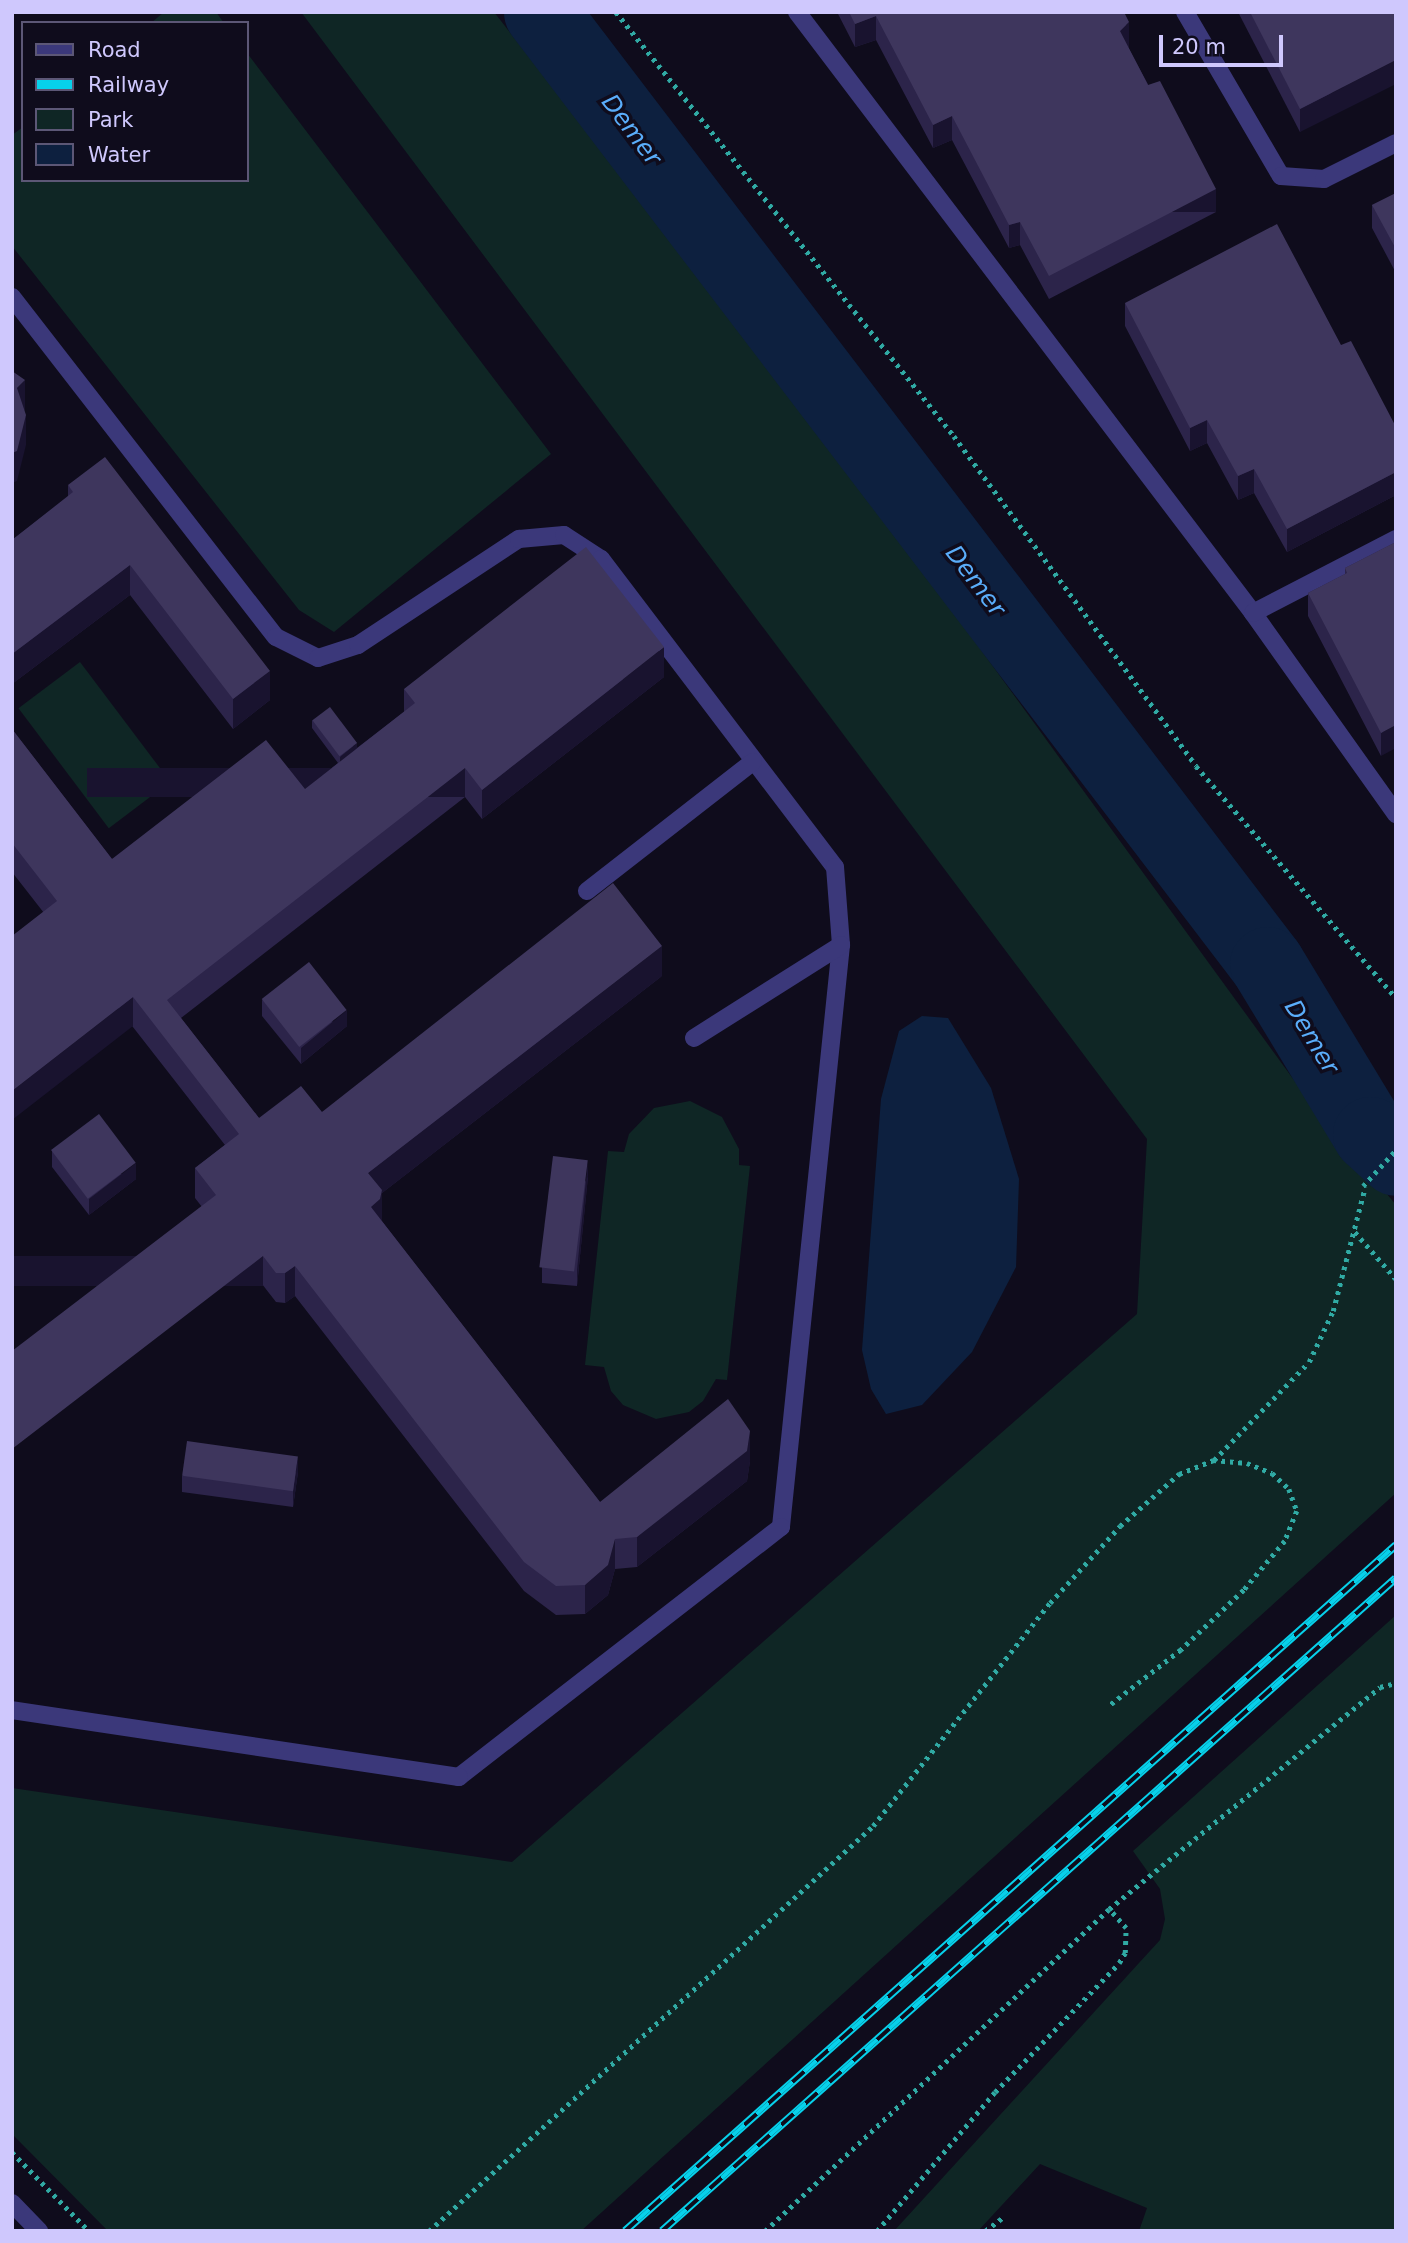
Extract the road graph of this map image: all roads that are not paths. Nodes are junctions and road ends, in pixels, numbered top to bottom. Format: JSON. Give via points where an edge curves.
{"nodes":[{"id":1,"x":797,"y":12,"type":"edge"},
{"id":2,"x":1185,"y":12,"type":"edge"},
{"id":3,"x":1396,"y":142,"type":"edge"},
{"id":4,"x":12,"y":297,"type":"edge"},
{"id":5,"x":1396,"y":539,"type":"edge"},
{"id":6,"x":1254,"y":613,"type":"junction"},
{"id":7,"x":752,"y":762,"type":"junction"},
{"id":8,"x":1396,"y":814,"type":"edge"},
{"id":9,"x":587,"y":891,"type":"dead end"},
{"id":10,"x":841,"y":945,"type":"junction"},
{"id":11,"x":694,"y":1038,"type":"dead end"},
{"id":12,"x":12,"y":1710,"type":"edge"},
{"id":13,"x":12,"y":2203,"type":"edge"},
{"id":14,"x":40,"y":2231,"type":"edge"}],
"edges":[{"from":1,"to":6,"type":"street"},
{"from":2,"to":3,"type":"street","via":[[1281,176],[1324,179]]},
{"from":4,"to":7,"type":"street","via":[[276,637],[318,657],[358,645],[519,539],[564,535],[601,559]]},
{"from":5,"to":6,"type":"street"},
{"from":6,"to":8,"type":"street"},
{"from":7,"to":9,"type":"street"},
{"from":7,"to":10,"type":"street","via":[[835,867]]},
{"from":10,"to":11,"type":"street"},
{"from":10,"to":12,"type":"street","via":[[781,1527],[459,1777]]},
{"from":13,"to":14,"type":"street"}]}
